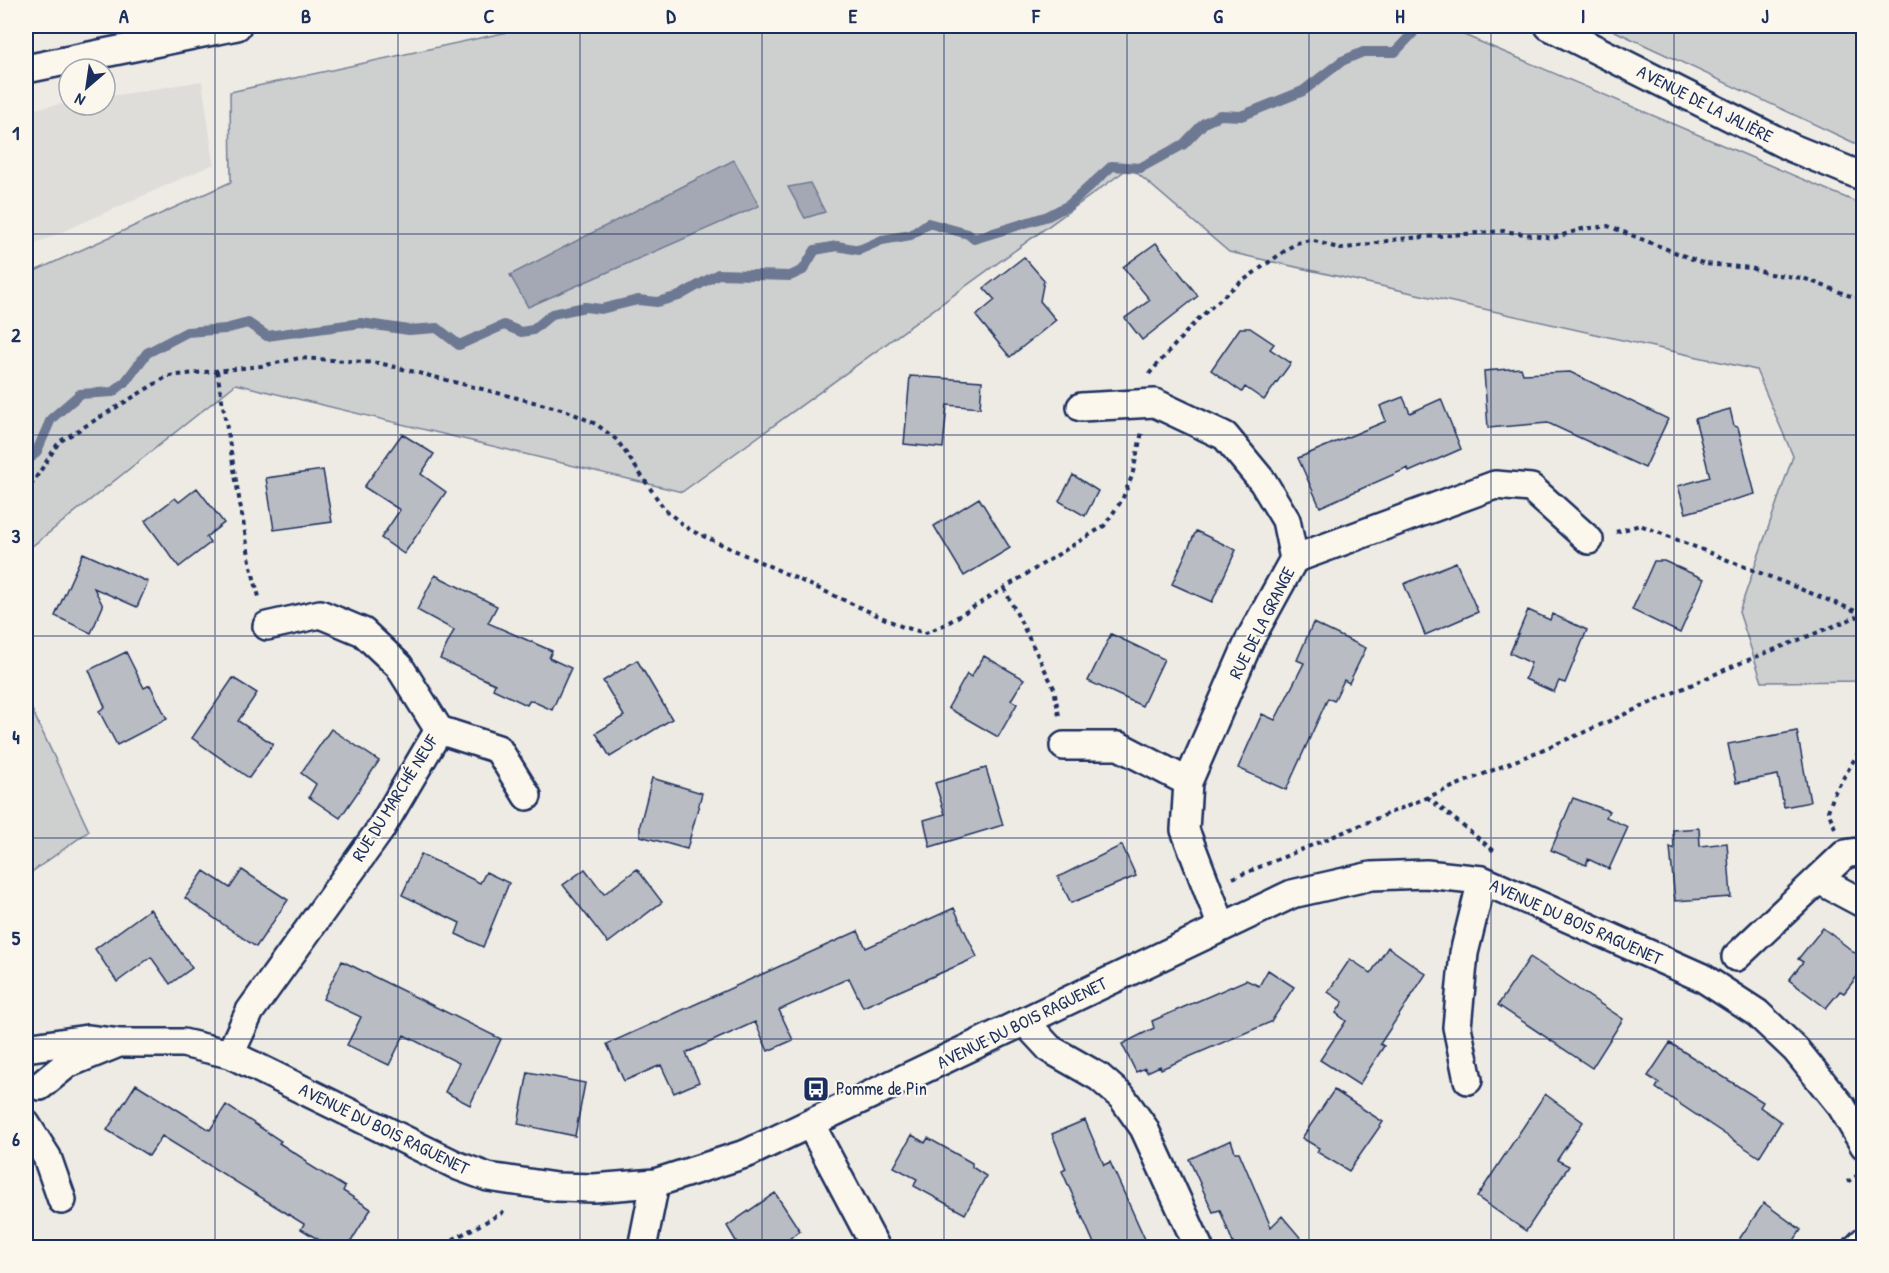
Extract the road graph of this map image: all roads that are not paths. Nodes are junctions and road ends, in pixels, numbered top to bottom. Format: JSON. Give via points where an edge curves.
{"nodes":[{"id":1,"x":237,"y":26,"type":"edge"},
{"id":2,"x":1549,"y":26,"type":"edge"},
{"id":3,"x":26,"y":69,"type":"edge"},
{"id":4,"x":1863,"y":177,"type":"edge"},
{"id":5,"x":1081,"y":407,"type":"dead end"},
{"id":6,"x":1589,"y":540,"type":"road end"},
{"id":7,"x":1294,"y":559,"type":"junction"},
{"id":8,"x":267,"y":626,"type":"road end"},
{"id":9,"x":438,"y":729,"type":"junction"},
{"id":10,"x":1064,"y":746,"type":"road end"},
{"id":11,"x":1188,"y":782,"type":"junction"},
{"id":12,"x":527,"y":796,"type":"dead end"},
{"id":13,"x":1854,"y":853,"type":"edge"},
{"id":14,"x":1482,"y":880,"type":"junction"},
{"id":15,"x":1819,"y":880,"type":"junction"},
{"id":16,"x":1863,"y":904,"type":"edge"},
{"id":17,"x":1222,"y":927,"type":"junction"},
{"id":18,"x":1736,"y":957,"type":"dead end"},
{"id":19,"x":1025,"y":1022,"type":"junction"},
{"id":20,"x":119,"y":1043,"type":"junction"},
{"id":21,"x":26,"y":1048,"type":"edge"},
{"id":22,"x":230,"y":1054,"type":"junction"},
{"id":23,"x":26,"y":1062,"type":"edge"},
{"id":24,"x":1468,"y":1080,"type":"dead end"},
{"id":25,"x":40,"y":1086,"type":"junction"},
{"id":26,"x":26,"y":1115,"type":"edge"},
{"id":27,"x":26,"y":1125,"type":"edge"},
{"id":28,"x":811,"y":1125,"type":"junction"},
{"id":29,"x":1863,"y":1144,"type":"edge"},
{"id":30,"x":655,"y":1183,"type":"junction"},
{"id":31,"x":62,"y":1200,"type":"dead end"},
{"id":32,"x":1863,"y":1241,"type":"edge"},
{"id":33,"x":642,"y":1248,"type":"edge"},
{"id":34,"x":876,"y":1248,"type":"edge"},
{"id":35,"x":1198,"y":1248,"type":"edge"},
{"id":36,"x":1857,"y":1248,"type":"edge"}],
"edges":[{"from":1,"to":3,"type":"street"},
{"from":2,"to":4,"type":"street","name":"AVENUE DE LA JALIÈRE","via":[[1792,148]]},
{"from":5,"to":7,"type":"street","via":[[1155,403],[1225,436],[1263,482],[1286,520]]},
{"from":6,"to":7,"type":"street","name":"RUE DE LA GRANGE","via":[[1531,488],[1496,485]]},
{"from":7,"to":11,"type":"street","name":"RUE DE LA GRANGE","via":[[1250,639]]},
{"from":8,"to":9,"type":"street","name":"RUE DU MARCHÉ NEUF","via":[[320,614],[363,632],[399,666]]},
{"from":9,"to":12,"type":"street","via":[[498,749]]},
{"from":9,"to":22,"type":"street","name":"RUE DU MARCHÉ NEUF","via":[[380,830],[250,1011]]},
{"from":10,"to":11,"type":"street","via":[[1119,746]]},
{"from":11,"to":17,"type":"street","name":"RUE DE LA GRANGE","via":[[1185,830]]},
{"from":13,"to":15,"type":"street"},
{"from":14,"to":17,"type":"street","name":"AVENUE DU BOIS RAGUENET","via":[[1426,874],[1371,876],[1292,894]]},
{"from":14,"to":24,"type":"street","via":[[1464,952],[1457,1027]]},
{"from":14,"to":29,"type":"street","name":"AVENUE DU BOIS RAGUENET","via":[[1703,978],[1756,1013],[1796,1050],[1842,1107]]},
{"from":15,"to":16,"type":"street"},
{"from":15,"to":18,"type":"street"},
{"from":17,"to":19,"type":"street","name":"AVENUE DU BOIS RAGUENET"},
{"from":19,"to":28,"type":"street","name":"AVENUE DU BOIS RAGUENET"},
{"from":19,"to":35,"type":"street","via":[[1050,1049],[1099,1077],[1122,1097],[1144,1128]]},
{"from":20,"to":21,"type":"street","name":"AVENUE DU BOIS RAGUENET","via":[[87,1039]]},
{"from":20,"to":22,"type":"street","name":"AVENUE DU BOIS RAGUENET","via":[[183,1043]]},
{"from":20,"to":25,"type":"street","name":"AVENUE DU BOIS RAGUENET","via":[[67,1064]]},
{"from":22,"to":30,"type":"street","name":"AVENUE DU BOIS RAGUENET","via":[[488,1177],[556,1187]]},
{"from":23,"to":25,"type":"street"},
{"from":25,"to":26,"type":"street","name":"AVENUE DU BOIS RAGUENET","via":[[35,1105]]},
{"from":27,"to":31,"type":"street","via":[[47,1157]]},
{"from":28,"to":30,"type":"street","name":"AVENUE DU BOIS RAGUENET","via":[[748,1154]]},
{"from":28,"to":34,"type":"street"},
{"from":30,"to":33,"type":"street"},
{"from":32,"to":36,"type":"street"}]}
